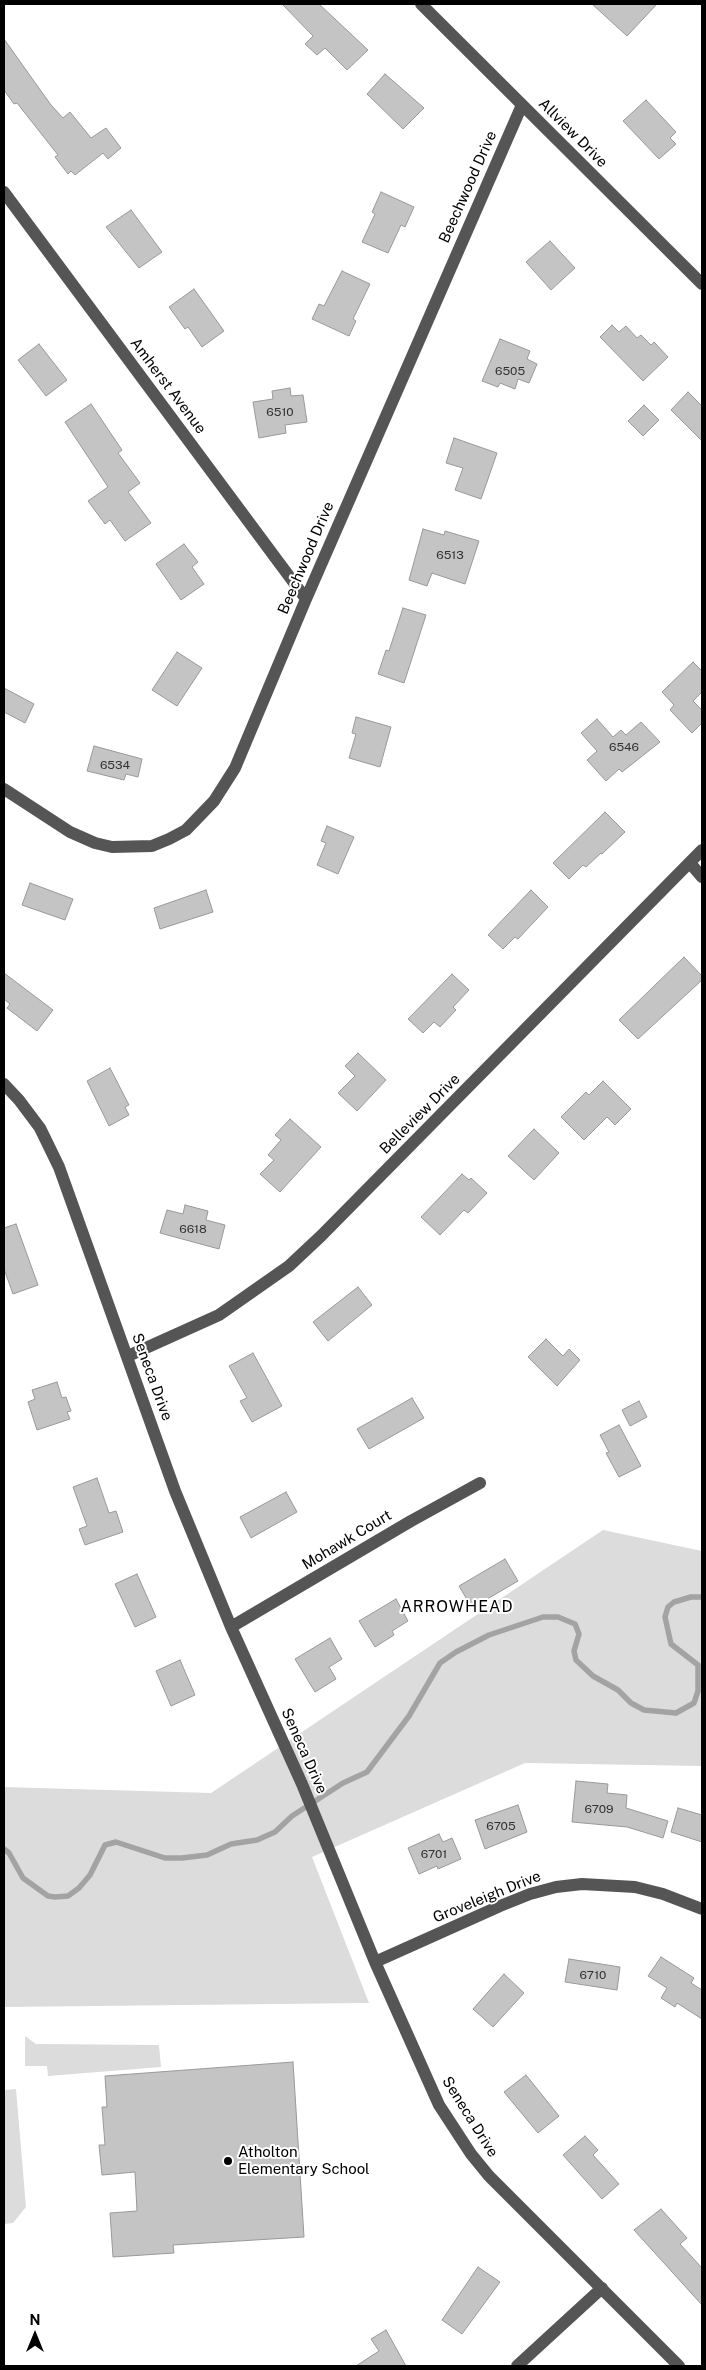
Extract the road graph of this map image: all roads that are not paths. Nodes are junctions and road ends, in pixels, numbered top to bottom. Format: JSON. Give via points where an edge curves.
{"nodes":[{"id":1,"x":421,"y":4,"type":"edge"},
{"id":2,"x":522,"y":105,"type":"junction"},
{"id":3,"x":4,"y":192,"type":"edge"},
{"id":4,"x":702,"y":284,"type":"edge"},
{"id":5,"x":306,"y":599,"type":"junction"},
{"id":6,"x":4,"y":789,"type":"edge"},
{"id":7,"x":702,"y":850,"type":"edge"},
{"id":8,"x":690,"y":863,"type":"junction"},
{"id":9,"x":702,"y":877,"type":"edge"},
{"id":10,"x":4,"y":1084,"type":"edge"},
{"id":11,"x":128,"y":1356,"type":"junction"},
{"id":12,"x":480,"y":1483,"type":"dead end"},
{"id":13,"x":231,"y":1627,"type":"junction"},
{"id":14,"x":702,"y":1909,"type":"edge"},
{"id":15,"x":376,"y":1962,"type":"junction"},
{"id":16,"x":602,"y":2288,"type":"junction"},
{"id":17,"x":516,"y":2366,"type":"edge"},
{"id":18,"x":679,"y":2366,"type":"edge"}],
"edges":[{"from":1,"to":2,"type":"street","name":"Allview Drive"},
{"from":2,"to":4,"type":"street","name":"Allview Drive"},
{"from":2,"to":5,"type":"street","name":"Beechwood Drive"},
{"from":3,"to":5,"type":"street","name":"Amherst Avenue"},
{"from":5,"to":6,"type":"street","name":"Beechwood Drive","via":[[235,768],[214,801],[186,830],[152,846],[132,848],[95,843],[70,832]]},
{"from":7,"to":8,"type":"street","name":"Belleview Drive"},
{"from":8,"to":9,"type":"street"},
{"from":8,"to":11,"type":"street","name":"Belleview Drive","via":[[289,1266],[219,1315]]},
{"from":10,"to":11,"type":"street","name":"Seneca Drive","via":[[40,1128],[60,1167]]},
{"from":11,"to":13,"type":"street","name":"Seneca Drive","via":[[175,1491]]},
{"from":12,"to":13,"type":"street","name":"Mohawk Court"},
{"from":13,"to":15,"type":"street","name":"Seneca Drive","via":[[302,1784]]},
{"from":14,"to":15,"type":"street","name":"Groveleigh Drive","via":[[635,1886],[582,1884],[556,1887],[500,1906]]},
{"from":15,"to":16,"type":"street","name":"Seneca Drive","via":[[440,2105],[471,2154],[489,2176]]},
{"from":16,"to":17,"type":"street"},
{"from":16,"to":18,"type":"street","name":"Seneca Drive"}]}
